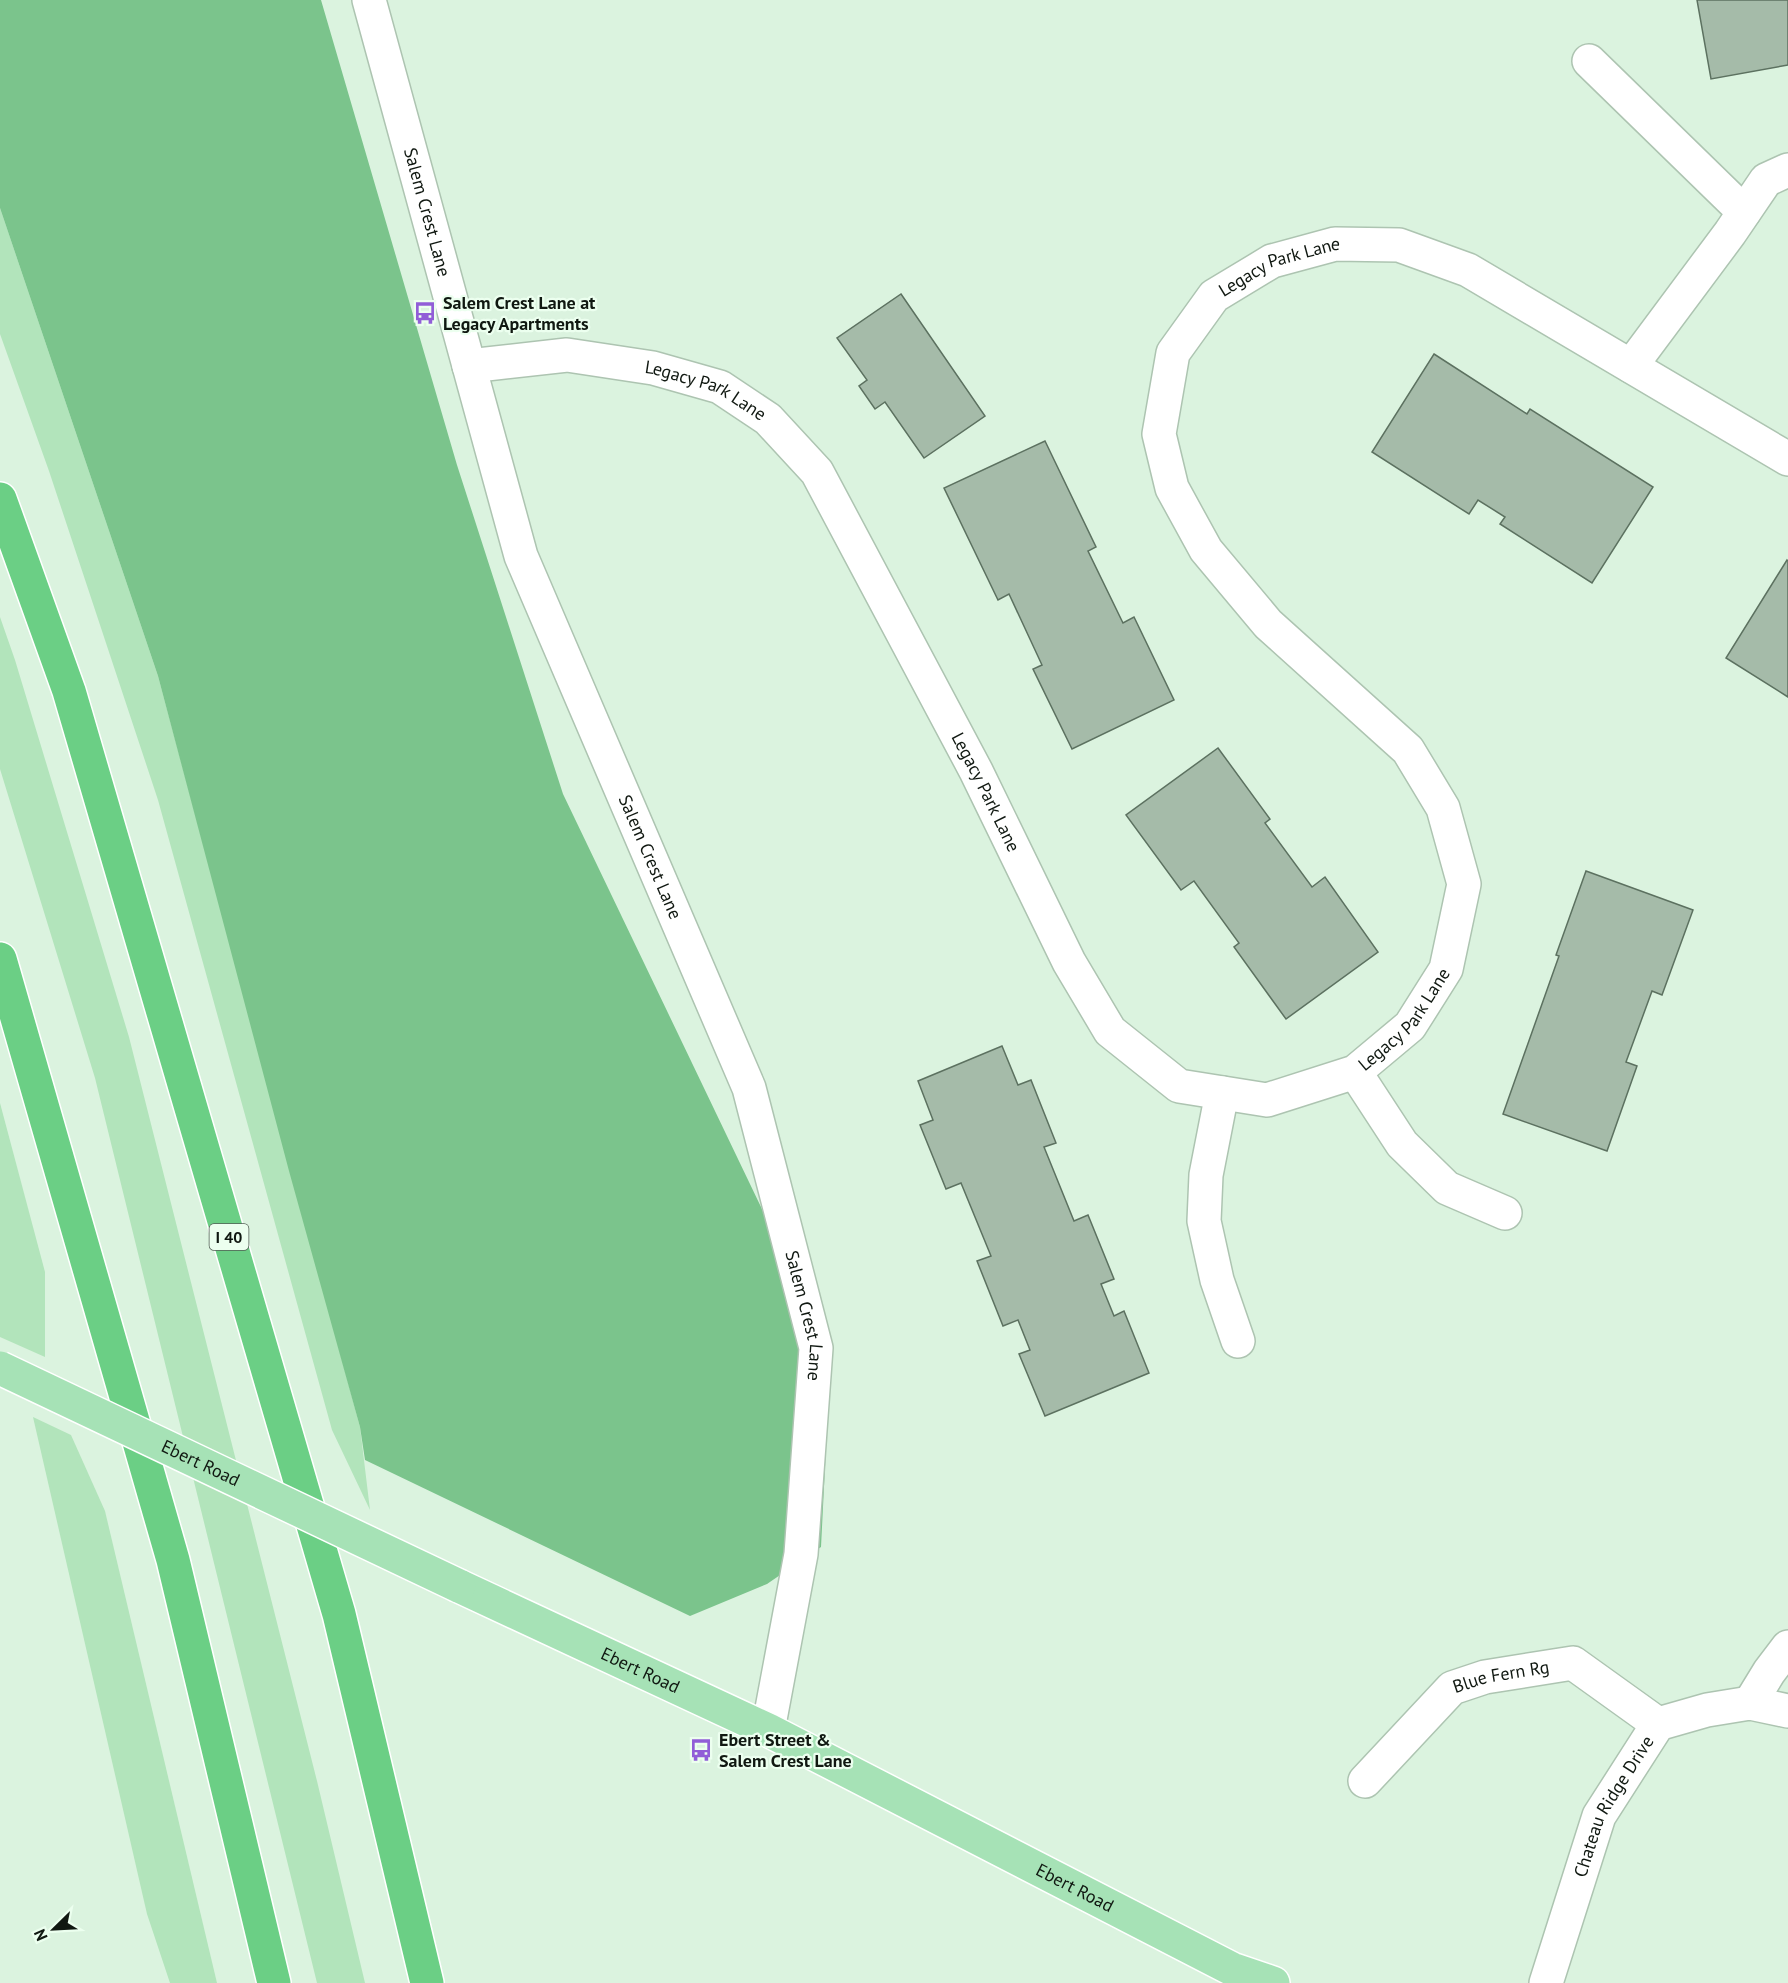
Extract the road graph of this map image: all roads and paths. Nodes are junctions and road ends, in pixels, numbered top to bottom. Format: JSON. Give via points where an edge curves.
{"nodes":[{"id":1,"x":369,"y":0,"type":"edge"},
{"id":2,"x":1589,"y":61,"type":"dead end"},
{"id":3,"x":1788,"y":170,"type":"edge"},
{"id":4,"x":1744,"y":212,"type":"junction"},
{"id":5,"x":469,"y":366,"type":"junction"},
{"id":6,"x":1631,"y":366,"type":"junction"},
{"id":7,"x":1788,"y":459,"type":"edge"},
{"id":8,"x":0,"y":499,"type":"edge"},
{"id":9,"x":0,"y":959,"type":"edge"},
{"id":10,"x":1355,"y":1072,"type":"junction"},
{"id":11,"x":1222,"y":1093,"type":"junction"},
{"id":12,"x":1505,"y":1213,"type":"dead end"},
{"id":13,"x":1238,"y":1341,"type":"dead end"},
{"id":14,"x":0,"y":1368,"type":"edge"},
{"id":15,"x":1788,"y":1647,"type":"edge"},
{"id":16,"x":1750,"y":1703,"type":"junction"},
{"id":17,"x":1788,"y":1711,"type":"edge"},
{"id":18,"x":1658,"y":1724,"type":"junction"},
{"id":19,"x":768,"y":1730,"type":"junction"},
{"id":20,"x":1365,"y":1781,"type":"dead end"},
{"id":21,"x":274,"y":1983,"type":"edge"},
{"id":22,"x":427,"y":1983,"type":"edge"},
{"id":23,"x":1274,"y":1983,"type":"edge"},
{"id":24,"x":1546,"y":1983,"type":"edge"}],
"edges":[{"from":1,"to":5,"type":"street","name":"Salem Crest Lane"},
{"from":2,"to":4,"type":"street"},
{"from":3,"to":4,"type":"street","via":[[1766,180]]},
{"from":4,"to":6,"type":"street"},
{"from":5,"to":11,"type":"street","name":"Legacy Park Lane","via":[[567,354],[653,368],[720,387],[768,419],[817,472],[976,771],[1069,962],[1110,1031],[1179,1086]]},
{"from":5,"to":19,"type":"street","name":"Salem Crest Lane","via":[[521,556],[749,1088],[816,1348],[801,1554]]},
{"from":6,"to":7,"type":"street","name":"Legacy Park Lane"},
{"from":6,"to":10,"type":"street","name":"Legacy Park Lane","via":[[1468,270],[1399,245],[1335,244],[1272,261],[1214,296],[1173,353],[1159,434],[1172,488],[1206,550],[1268,624],[1408,750],[1443,808],[1464,884],[1446,969],[1410,1026]]},
{"from":8,"to":22,"type":"highway","number":"I 40","via":[[69,691],[339,1614]]},
{"from":9,"to":21,"type":"highway","via":[[173,1560]]},
{"from":10,"to":11,"type":"street","name":"Legacy Park Lane","via":[[1268,1100]]},
{"from":10,"to":12,"type":"street","via":[[1402,1144],[1447,1188]]},
{"from":11,"to":13,"type":"street","via":[[1206,1175],[1204,1221],[1217,1280]]},
{"from":14,"to":19,"type":"main road","name":"Ebert Road","bridge":true},
{"from":15,"to":16,"type":"street"},
{"from":16,"to":17,"type":"street","name":"Chateau Ridge Drive"},
{"from":16,"to":18,"type":"street","name":"Chateau Ridge Drive"},
{"from":18,"to":20,"type":"street","name":"Blue Fern Rg","via":[[1573,1663],[1485,1677],[1452,1688]]},
{"from":18,"to":24,"type":"street","name":"Chateau Ridge Drive","via":[[1599,1816]]},
{"from":19,"to":23,"type":"main road","name":"Ebert Road","via":[[1232,1969]]}]}
